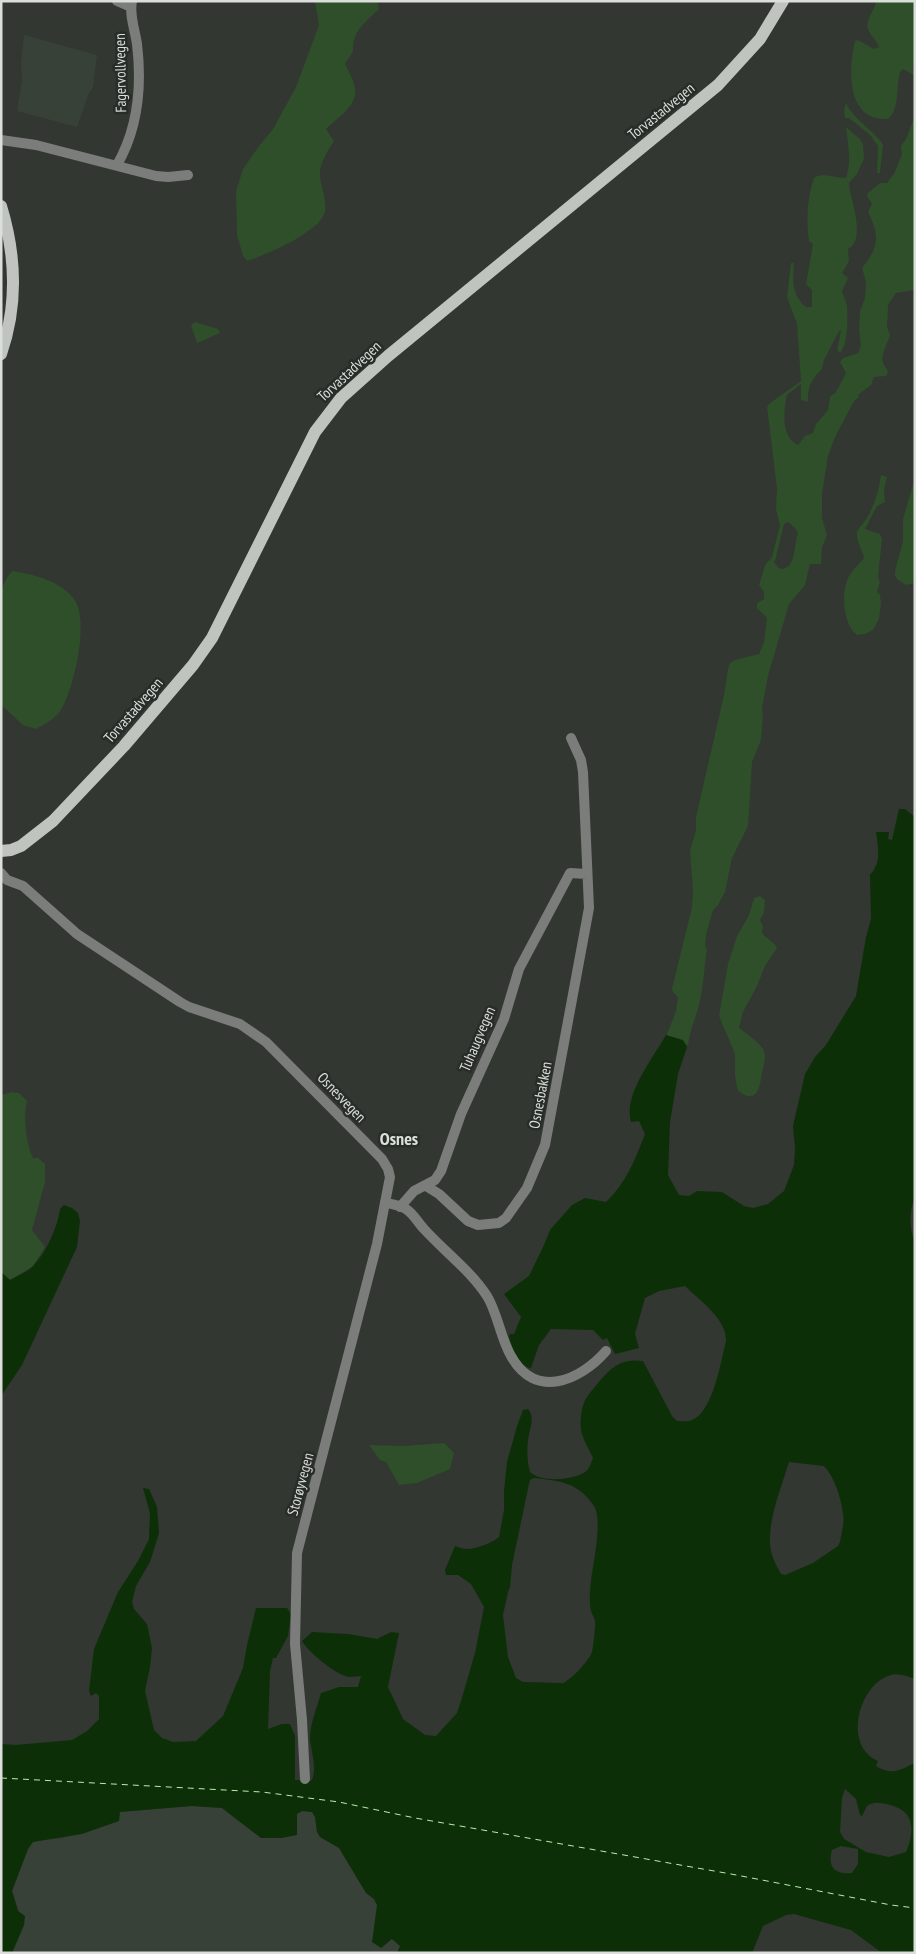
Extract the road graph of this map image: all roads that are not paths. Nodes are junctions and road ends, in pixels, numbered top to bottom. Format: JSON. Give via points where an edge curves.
{"nodes":[{"id":1,"x":117,"y":1,"type":"edge"},
{"id":2,"x":783,"y":1,"type":"edge"},
{"id":3,"x":132,"y":4,"type":"edge"},
{"id":4,"x":1,"y":140,"type":"edge"},
{"id":5,"x":117,"y":165,"type":"junction"},
{"id":6,"x":188,"y":174,"type":"dead end"},
{"id":7,"x":1,"y":206,"type":"edge"},
{"id":8,"x":1,"y":354,"type":"edge"},
{"id":9,"x":571,"y":738,"type":"dead end"},
{"id":10,"x":1,"y":851,"type":"edge"},
{"id":11,"x":1,"y":873,"type":"edge"},
{"id":12,"x":587,"y":874,"type":"junction"},
{"id":13,"x":426,"y":1186,"type":"junction"},
{"id":14,"x":385,"y":1202,"type":"junction"},
{"id":15,"x":400,"y":1207,"type":"junction"},
{"id":16,"x":606,"y":1351,"type":"dead end"},
{"id":17,"x":305,"y":1779,"type":"dead end"}],
"edges":[{"from":1,"to":3,"type":"street","name":"Fagervollvegen"},
{"from":2,"to":10,"type":"main road","name":"Torvastadvegen","via":[[760,39],[718,85],[388,356],[332,408],[306,448],[200,657],[124,746],[53,821],[20,846]]},
{"from":3,"to":5,"type":"street","name":"Fagervollvegen","via":[[138,49],[138,108],[134,128]]},
{"from":4,"to":5,"type":"street"},
{"from":5,"to":6,"type":"street","via":[[163,177]]},
{"from":7,"to":8,"type":"main road","via":[[11,247],[14,290],[11,319]]},
{"from":9,"to":12,"type":"street","name":"Osnesbakken","via":[[583,772]]},
{"from":11,"to":14,"type":"street","name":"Osnesvegen","via":[[7,880],[23,886],[77,934],[180,1002],[240,1024],[266,1042],[385,1164],[390,1177]]},
{"from":12,"to":13,"type":"street","name":"Tuhaugvegen","via":[[570,873],[519,969],[504,1019],[461,1114],[441,1171]]},
{"from":12,"to":13,"type":"street","name":"Osnesbakken","via":[[589,908],[566,1040],[545,1145],[527,1188],[506,1218],[498,1223],[478,1225],[468,1221]]},
{"from":13,"to":15,"type":"street","name":"Tuhaugvegen","via":[[414,1191]]},
{"from":14,"to":15,"type":"street"},
{"from":14,"to":17,"type":"street","name":"Storøyvegen","via":[[297,1553],[295,1644]]},
{"from":15,"to":16,"type":"street","via":[[410,1212],[479,1285],[490,1303],[510,1356],[525,1373],[545,1382],[564,1381],[588,1368]]}]}
